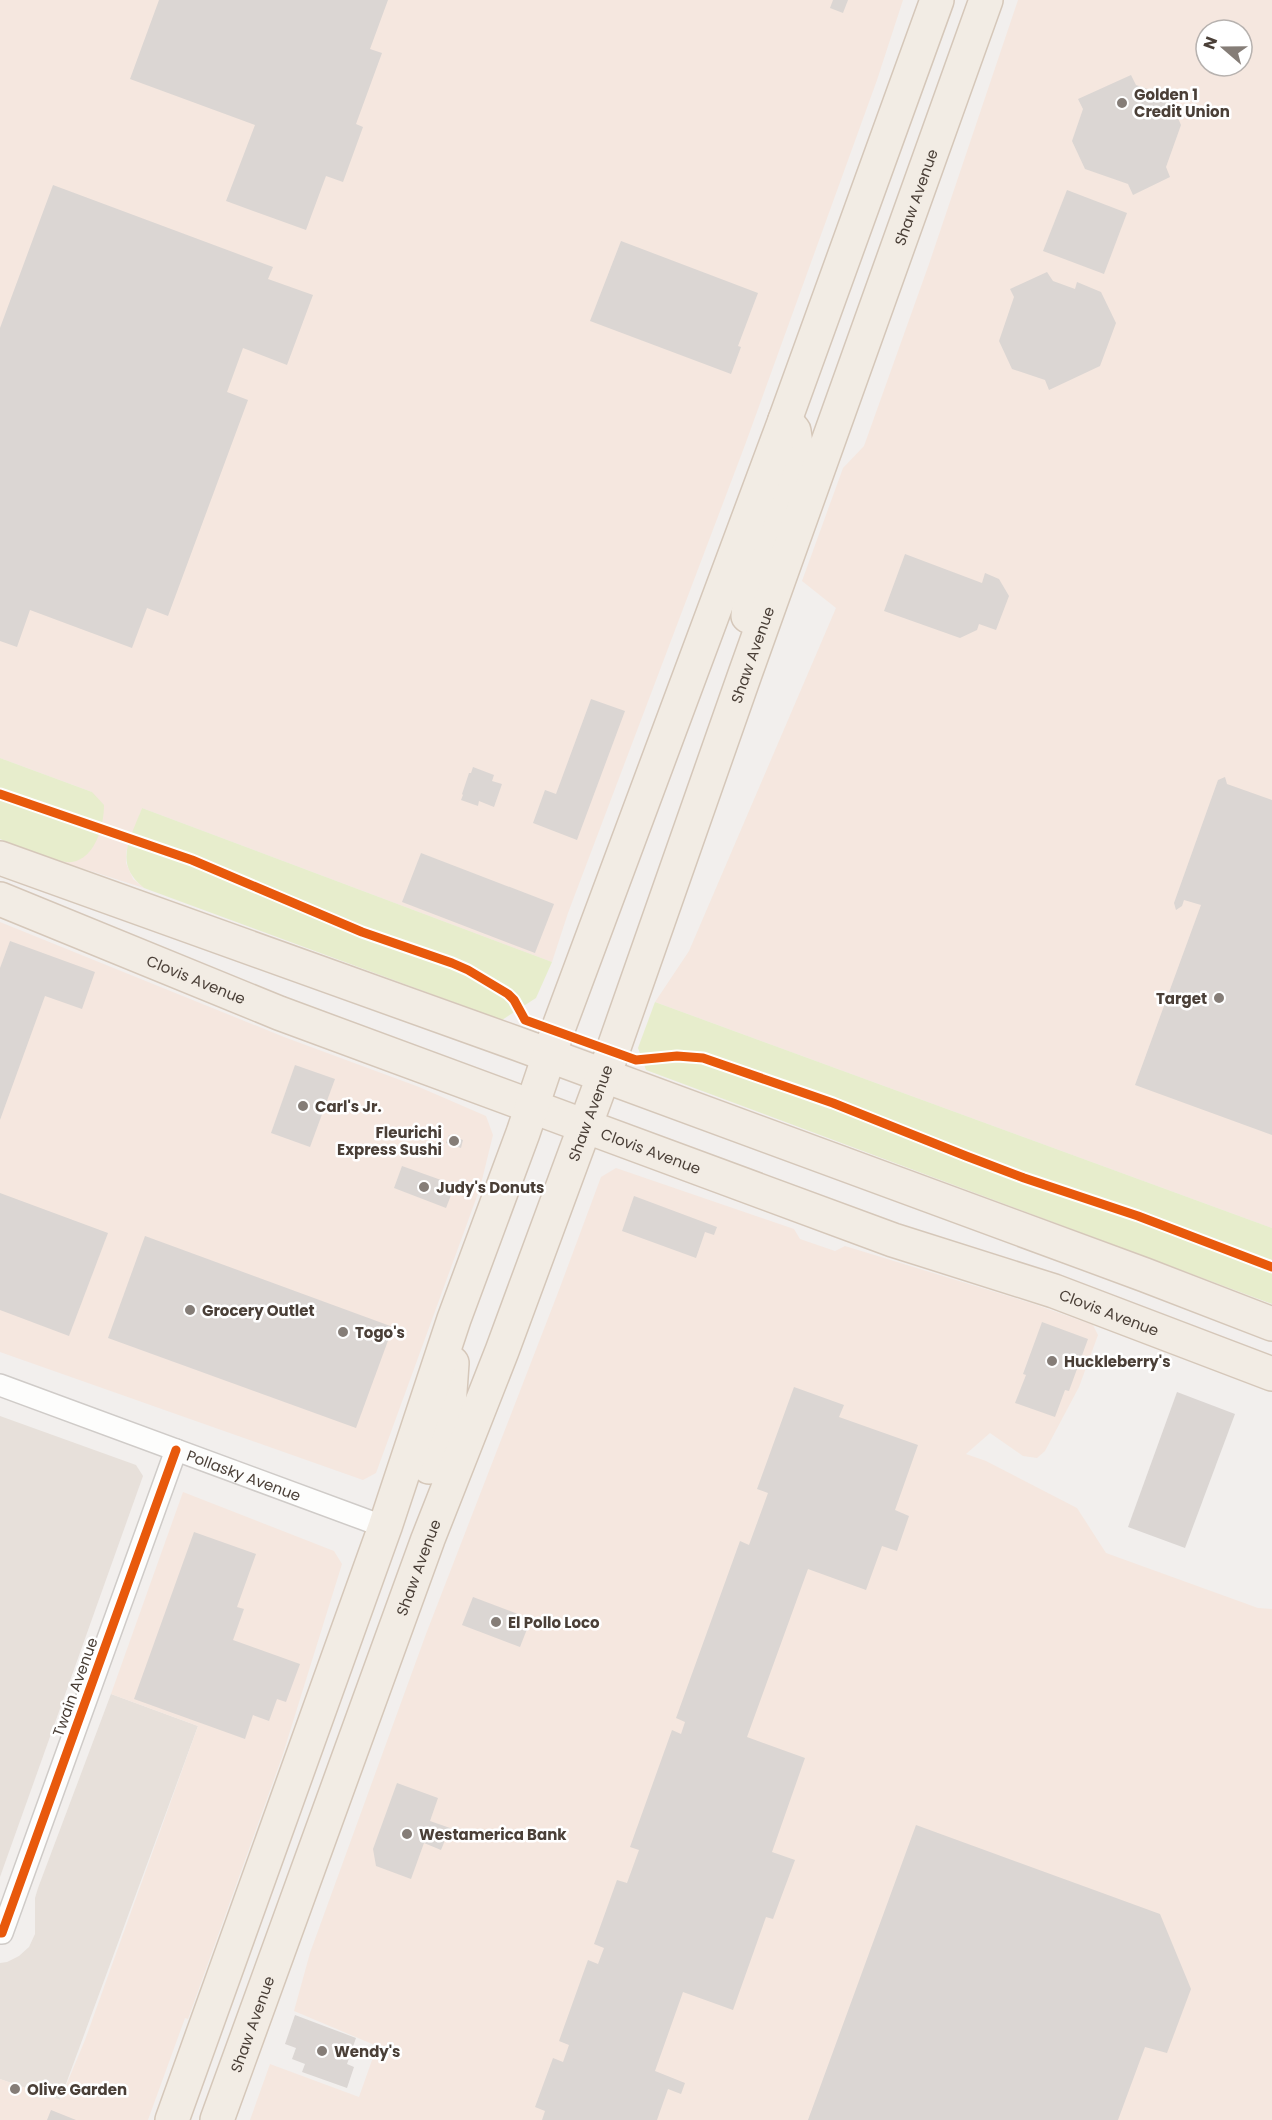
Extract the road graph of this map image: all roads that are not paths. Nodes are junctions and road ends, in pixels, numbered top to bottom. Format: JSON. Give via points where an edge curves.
{"nodes":[{"id":1,"x":938,"y":0,"type":"edge"},
{"id":2,"x":986,"y":0,"type":"edge"},
{"id":3,"x":785,"y":420,"type":"junction"},
{"id":4,"x":745,"y":674,"type":"junction"},
{"id":5,"x":0,"y":858,"type":"edge"},
{"id":6,"x":0,"y":899,"type":"edge"},
{"id":7,"x":549,"y":1055,"type":"junction"},
{"id":8,"x":604,"y":1076,"type":"junction"},
{"id":9,"x":532,"y":1106,"type":"junction"},
{"id":10,"x":584,"y":1125,"type":"junction"},
{"id":11,"x":454,"y":1319,"type":"junction"},
{"id":12,"x":1272,"y":1324,"type":"edge"},
{"id":13,"x":1272,"y":1374,"type":"edge"},
{"id":14,"x":0,"y":1385,"type":"edge"},
{"id":15,"x":176,"y":1450,"type":"junction"},
{"id":16,"x":385,"y":1527,"type":"junction"},
{"id":17,"x":428,"y":1539,"type":"junction"},
{"id":18,"x":351,"y":1749,"type":"junction"},
{"id":19,"x":1,"y":1933,"type":"edge"},
{"id":20,"x":172,"y":2120,"type":"edge"},
{"id":21,"x":218,"y":2120,"type":"edge"}],
"edges":[{"from":1,"to":3,"type":"main road"},
{"from":2,"to":4,"type":"main road","name":"Shaw Avenue"},
{"from":3,"to":4,"type":"main road","via":[[794,431],[797,450],[750,593]]},
{"from":3,"to":7,"type":"main road"},
{"from":4,"to":8,"type":"main road","name":"Shaw Avenue"},
{"from":5,"to":7,"type":"main road"},
{"from":6,"to":9,"type":"main road","name":"Clovis Avenue","via":[[279,1013]]},
{"from":7,"to":8,"type":"main road"},
{"from":7,"to":9,"type":"main road"},
{"from":8,"to":10,"type":"main road","name":"Shaw Avenue"},
{"from":8,"to":12,"type":"main road"},
{"from":9,"to":10,"type":"main road","name":"Clovis Avenue"},
{"from":9,"to":11,"type":"main road"},
{"from":10,"to":13,"type":"main road","name":"Clovis Avenue","via":[[892,1240],[1073,1298]]},
{"from":10,"to":17,"type":"main road","name":"Shaw Avenue"},
{"from":11,"to":16,"type":"main road"},
{"from":11,"to":17,"type":"main road","via":[[449,1406],[414,1516],[415,1527]]},
{"from":14,"to":15,"type":"street","name":"Pollasky Avenue"},
{"from":15,"to":16,"type":"street","name":"Pollasky Avenue"},
{"from":15,"to":19,"type":"street","name":"Twain Avenue"},
{"from":16,"to":18,"type":"main road","via":[[400,1535],[404,1547],[339,1724]]},
{"from":16,"to":20,"type":"main road"},
{"from":17,"to":18,"type":"main road","name":"Shaw Avenue"},
{"from":18,"to":21,"type":"main road","name":"Shaw Avenue"}]}
